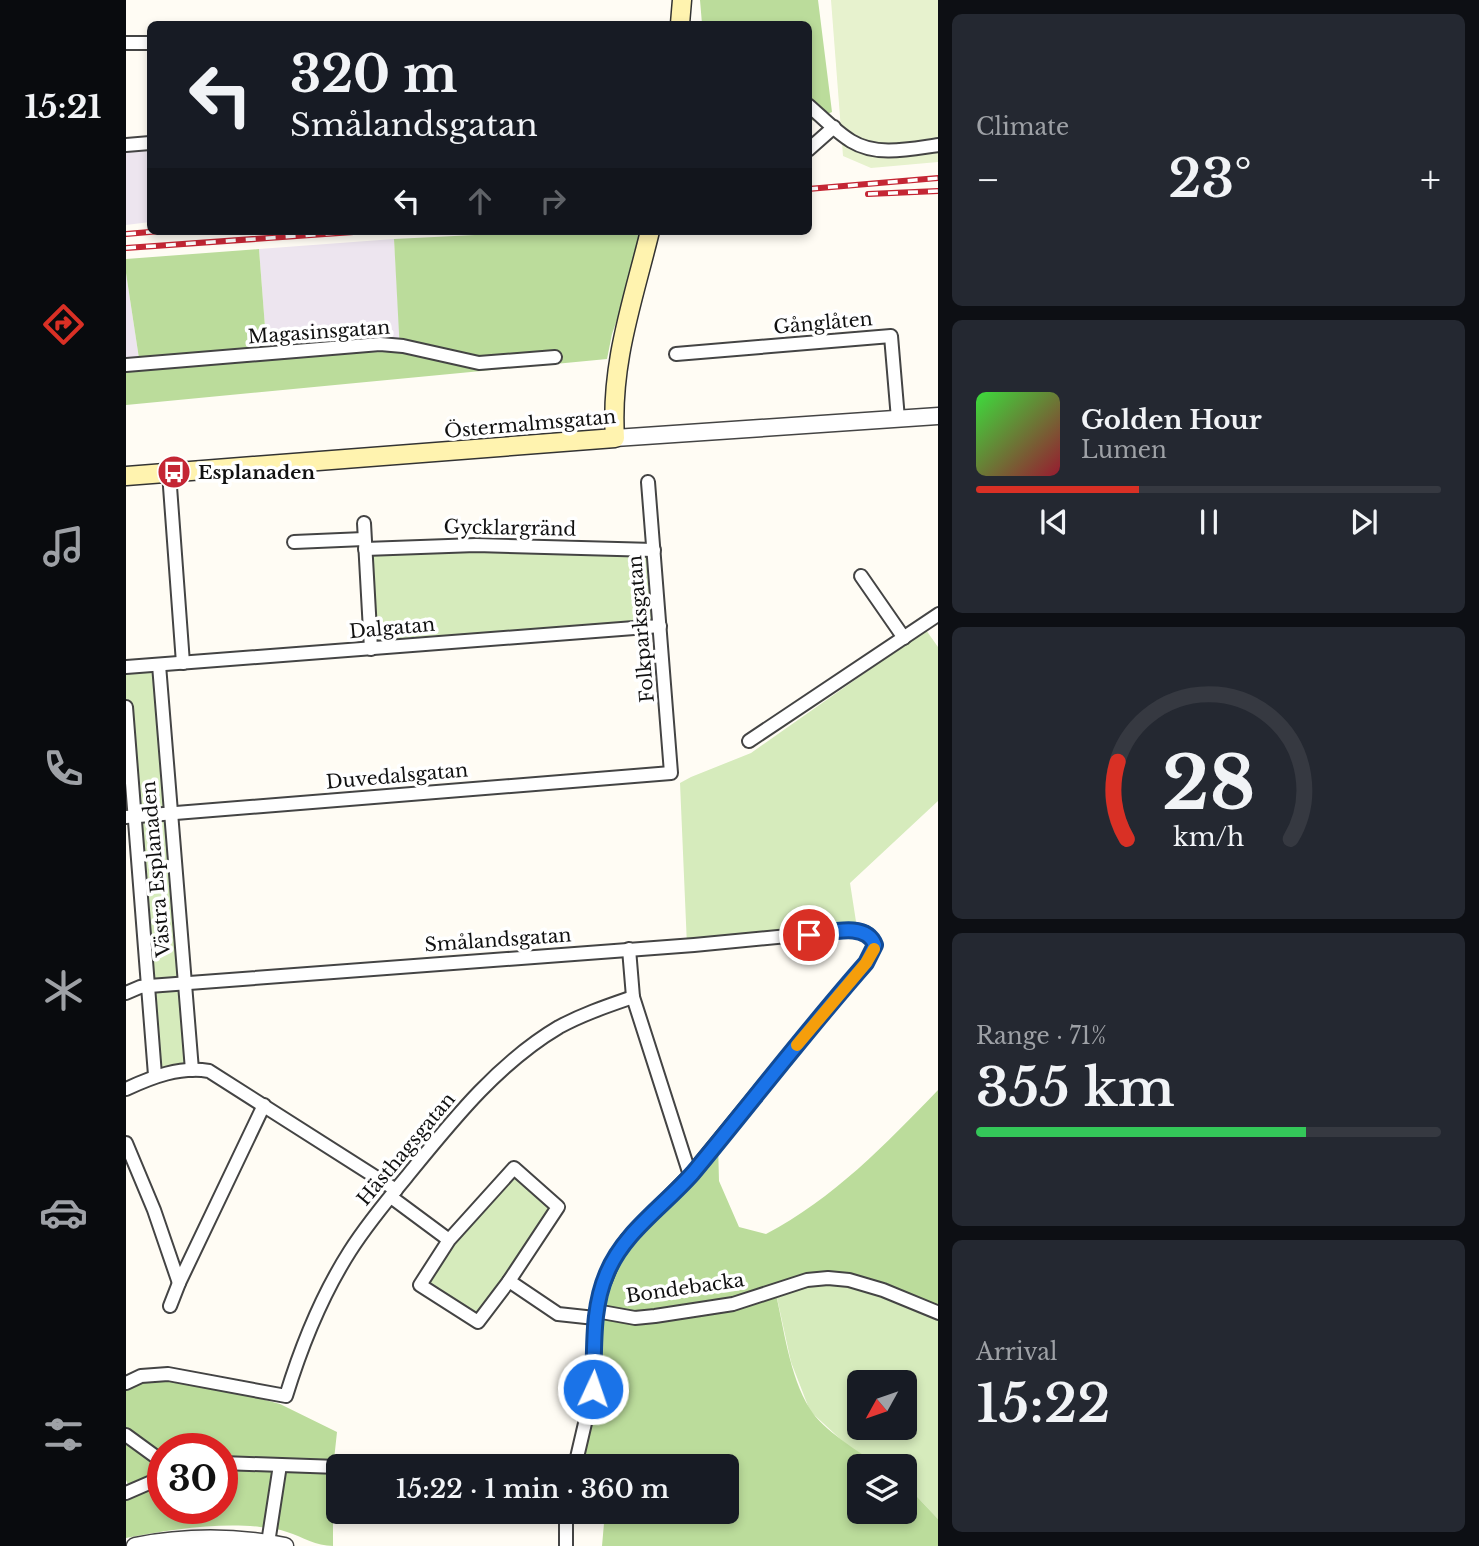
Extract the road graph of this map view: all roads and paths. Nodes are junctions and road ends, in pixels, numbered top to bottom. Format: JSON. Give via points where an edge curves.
{"nodes":[{"id":1,"x":682,"y":0,"type":"edge"},
{"id":2,"x":680,"y":21,"type":"edge"},
{"id":3,"x":126,"y":43,"type":"edge"},
{"id":4,"x":147,"y":43,"type":"edge"},
{"id":5,"x":812,"y":108,"type":"edge"},
{"id":6,"x":834,"y":127,"type":"junction"},
{"id":7,"x":147,"y":143,"type":"edge"},
{"id":8,"x":126,"y":145,"type":"edge"},
{"id":9,"x":938,"y":145,"type":"edge"},
{"id":10,"x":812,"y":146,"type":"edge"},
{"id":11,"x":649,"y":235,"type":"edge"},
{"id":12,"x":676,"y":354,"type":"dead end"},
{"id":13,"x":555,"y":357,"type":"dead end"},
{"id":14,"x":126,"y":365,"type":"edge"},
{"id":15,"x":938,"y":416,"type":"edge"},
{"id":16,"x":898,"y":419,"type":"junction"},
{"id":17,"x":615,"y":438,"type":"junction"},
{"id":18,"x":169,"y":473,"type":"junction"},
{"id":19,"x":126,"y":476,"type":"edge"},
{"id":20,"x":648,"y":482,"type":"dead end"},
{"id":21,"x":363,"y":523,"type":"dead end"},
{"id":22,"x":294,"y":542,"type":"dead end"},
{"id":23,"x":365,"y":544,"type":"junction"},
{"id":24,"x":654,"y":550,"type":"junction"},
{"id":25,"x":861,"y":576,"type":"dead end"},
{"id":26,"x":936,"y":619,"type":"edge"},
{"id":27,"x":660,"y":626,"type":"junction"},
{"id":28,"x":904,"y":638,"type":"junction"},
{"id":29,"x":371,"y":649,"type":"junction"},
{"id":30,"x":183,"y":663,"type":"junction"},
{"id":31,"x":159,"y":665,"type":"junction"},
{"id":32,"x":126,"y":667,"type":"edge"},
{"id":33,"x":126,"y":707,"type":"edge"},
{"id":34,"x":749,"y":741,"type":"dead end"},
{"id":35,"x":671,"y":773,"type":"joint"},
{"id":36,"x":171,"y":813,"type":"junction"},
{"id":37,"x":131,"y":817,"type":"edge"},
{"id":38,"x":629,"y":949,"type":"junction"},
{"id":39,"x":185,"y":983,"type":"junction"},
{"id":40,"x":149,"y":986,"type":"junction"},
{"id":41,"x":126,"y":993,"type":"edge"},
{"id":42,"x":633,"y":997,"type":"junction"},
{"id":43,"x":192,"y":1070,"type":"junction"},
{"id":44,"x":155,"y":1075,"type":"junction"},
{"id":45,"x":126,"y":1089,"type":"edge"},
{"id":46,"x":264,"y":1105,"type":"junction"},
{"id":47,"x":126,"y":1143,"type":"edge"},
{"id":48,"x":690,"y":1175,"type":"junction"},
{"id":49,"x":393,"y":1193,"type":"junction"},
{"id":50,"x":449,"y":1240,"type":"junction"},
{"id":51,"x":509,"y":1281,"type":"junction"},
{"id":52,"x":179,"y":1283,"type":"junction"},
{"id":53,"x":170,"y":1306,"type":"dead end"},
{"id":54,"x":938,"y":1313,"type":"edge"},
{"id":55,"x":595,"y":1315,"type":"junction"},
{"id":56,"x":126,"y":1383,"type":"edge"},
{"id":57,"x":126,"y":1435,"type":"edge"},
{"id":58,"x":147,"y":1450,"type":"edge"},
{"id":59,"x":578,"y":1454,"type":"edge"},
{"id":60,"x":238,"y":1464,"type":"edge"},
{"id":61,"x":280,"y":1465,"type":"junction"},
{"id":62,"x":326,"y":1467,"type":"edge"},
{"id":63,"x":147,"y":1483,"type":"edge"},
{"id":64,"x":126,"y":1493,"type":"edge"},
{"id":65,"x":566,"y":1524,"type":"edge"},
{"id":66,"x":268,"y":1543,"type":"junction"},
{"id":67,"x":135,"y":1546,"type":"edge"},
{"id":68,"x":285,"y":1546,"type":"edge"},
{"id":69,"x":566,"y":1546,"type":"edge"}],
"edges":[{"from":1,"to":2,"type":"main road"},
{"from":3,"to":4,"type":"street"},
{"from":5,"to":6,"type":"street"},
{"from":6,"to":9,"type":"street","via":[[871,149]]},
{"from":6,"to":10,"type":"street"},
{"from":7,"to":8,"type":"street"},
{"from":11,"to":17,"type":"main road","via":[[616,366]]},
{"from":12,"to":16,"type":"street","name":"Gånglåten","via":[[891,337]]},
{"from":13,"to":14,"type":"street","name":"Magasinsgatan","via":[[478,363],[380,344]]},
{"from":15,"to":16,"type":"street","name":"Östermalmsgatan"},
{"from":16,"to":17,"type":"street","name":"Östermalmsgatan"},
{"from":17,"to":18,"type":"main road","name":"Östermalmsgatan"},
{"from":18,"to":19,"type":"main road","name":"Östermalmsgatan"},
{"from":18,"to":30,"type":"street"},
{"from":20,"to":24,"type":"street","name":"Folkparksgatan"},
{"from":21,"to":23,"type":"street"},
{"from":22,"to":23,"type":"street","name":"Gycklargränd"},
{"from":23,"to":24,"type":"street","name":"Gycklargränd"},
{"from":23,"to":29,"type":"street"},
{"from":24,"to":27,"type":"street","name":"Folkparksgatan"},
{"from":25,"to":28,"type":"street"},
{"from":26,"to":28,"type":"street"},
{"from":27,"to":29,"type":"street","name":"Dalgatan"},
{"from":27,"to":35,"type":"street","name":"Folkparksgatan"},
{"from":28,"to":34,"type":"street"},
{"from":29,"to":30,"type":"street","name":"Dalgatan"},
{"from":30,"to":31,"type":"street","name":"Dalgatan"},
{"from":31,"to":32,"type":"street","name":"Dalgatan"},
{"from":31,"to":36,"type":"street","name":"Västra Esplanaden"},
{"from":33,"to":37,"type":"street"},
{"from":35,"to":36,"type":"street","name":"Duvedalsgatan"},
{"from":36,"to":37,"type":"street","name":"Duvedalsgatan"},
{"from":36,"to":39,"type":"street","name":"Västra Esplanaden"},
{"from":37,"to":40,"type":"street"},
{"from":38,"to":39,"type":"street","name":"Smålandsgatan"},
{"from":38,"to":42,"type":"street"},
{"from":38,"to":48,"type":"street","name":"Smålandsgatan","via":[[850,930],[862,931],[875,945],[866,963]]},
{"from":39,"to":40,"type":"street","name":"Smålandsgatan"},
{"from":39,"to":43,"type":"street","name":"Västra Esplanaden"},
{"from":40,"to":41,"type":"street","name":"Smålandsgatan"},
{"from":40,"to":44,"type":"street"},
{"from":42,"to":48,"type":"street"},
{"from":42,"to":49,"type":"street","name":"Hästhagsgatan","via":[[586,1013],[524,1052],[458,1114]]},
{"from":43,"to":44,"type":"street"},
{"from":43,"to":46,"type":"street","via":[[209,1070]]},
{"from":44,"to":45,"type":"street"},
{"from":46,"to":49,"type":"street"},
{"from":46,"to":52,"type":"street"},
{"from":47,"to":52,"type":"street"},
{"from":48,"to":55,"type":"street","via":[[627,1239],[606,1275]]},
{"from":49,"to":50,"type":"street"},
{"from":49,"to":56,"type":"street","name":"Hästhagsgatan","via":[[364,1229],[334,1279],[286,1396],[168,1374],[141,1376]]},
{"from":50,"to":51,"type":"street","via":[[421,1285],[478,1321]]},
{"from":50,"to":51,"type":"street","via":[[514,1168],[558,1207]]},
{"from":51,"to":55,"type":"street","name":"Bondebacka","via":[[558,1314]]},
{"from":52,"to":53,"type":"street"},
{"from":54,"to":55,"type":"street","name":"Bondebacka","via":[[883,1290],[828,1278],[807,1279],[733,1304],[635,1318]]},
{"from":55,"to":59,"type":"street","via":[[593,1389]]},
{"from":57,"to":58,"type":"street"},
{"from":60,"to":61,"type":"street"},
{"from":61,"to":62,"type":"street"},
{"from":61,"to":66,"type":"street"},
{"from":63,"to":64,"type":"street"},
{"from":65,"to":69,"type":"street"},
{"from":66,"to":67,"type":"street","via":[[201,1538]]},
{"from":66,"to":68,"type":"street"}]}
